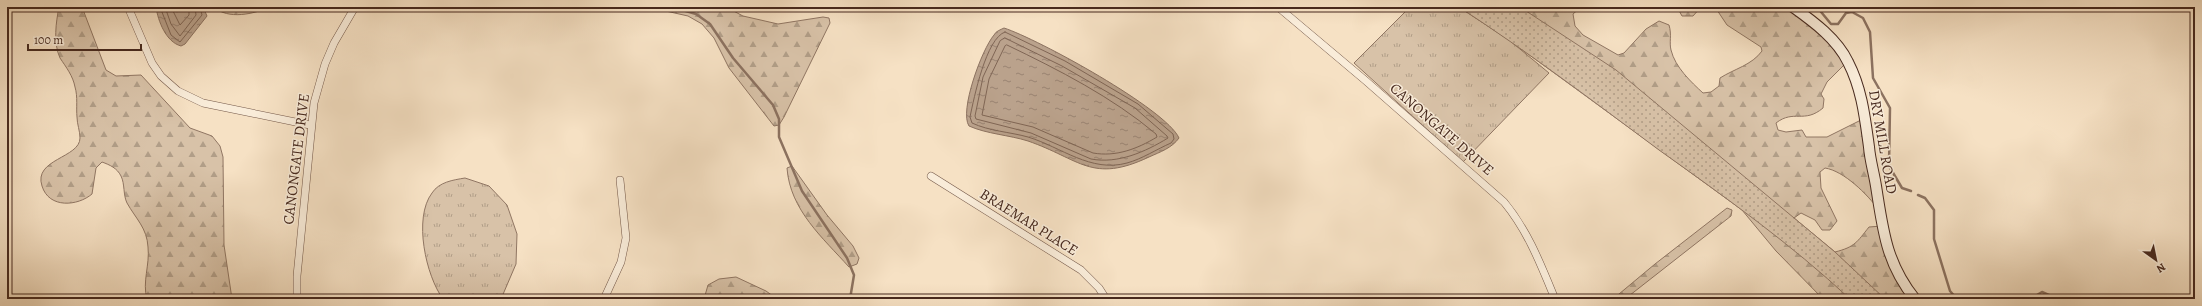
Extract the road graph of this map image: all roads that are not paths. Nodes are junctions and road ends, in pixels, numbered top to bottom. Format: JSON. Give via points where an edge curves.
{"nodes":[{"id":1,"x":128,"y":7,"type":"edge"},
{"id":2,"x":355,"y":7,"type":"edge"},
{"id":3,"x":1278,"y":7,"type":"edge"},
{"id":4,"x":1793,"y":7,"type":"edge"},
{"id":5,"x":310,"y":125,"type":"junction"},
{"id":6,"x":931,"y":176,"type":"dead end"},
{"id":7,"x":620,"y":180,"type":"dead end"},
{"id":8,"x":297,"y":299,"type":"edge"},
{"id":9,"x":604,"y":299,"type":"edge"},
{"id":10,"x":1106,"y":299,"type":"edge"},
{"id":11,"x":1555,"y":299,"type":"edge"},
{"id":12,"x":1915,"y":299,"type":"edge"}],
"edges":[{"from":1,"to":5,"type":"street","via":[[152,63],[178,92],[203,103]]},
{"from":2,"to":5,"type":"street","name":"CANONGATE DRIVE","via":[[325,64]]},
{"from":3,"to":11,"type":"street","name":"CANONGATE DRIVE","via":[[1497,194],[1525,230]]},
{"from":4,"to":12,"type":"street","name":"DRY MILL ROAD","via":[[1834,40],[1848,61],[1858,86],[1866,120],[1881,222],[1889,256],[1902,283]]},
{"from":5,"to":8,"type":"street","name":"CANONGATE DRIVE"},
{"from":6,"to":10,"type":"street","name":"BRAEMAR PLACE","via":[[1081,270]]},
{"from":7,"to":9,"type":"street","via":[[626,238],[621,262]]}]}
